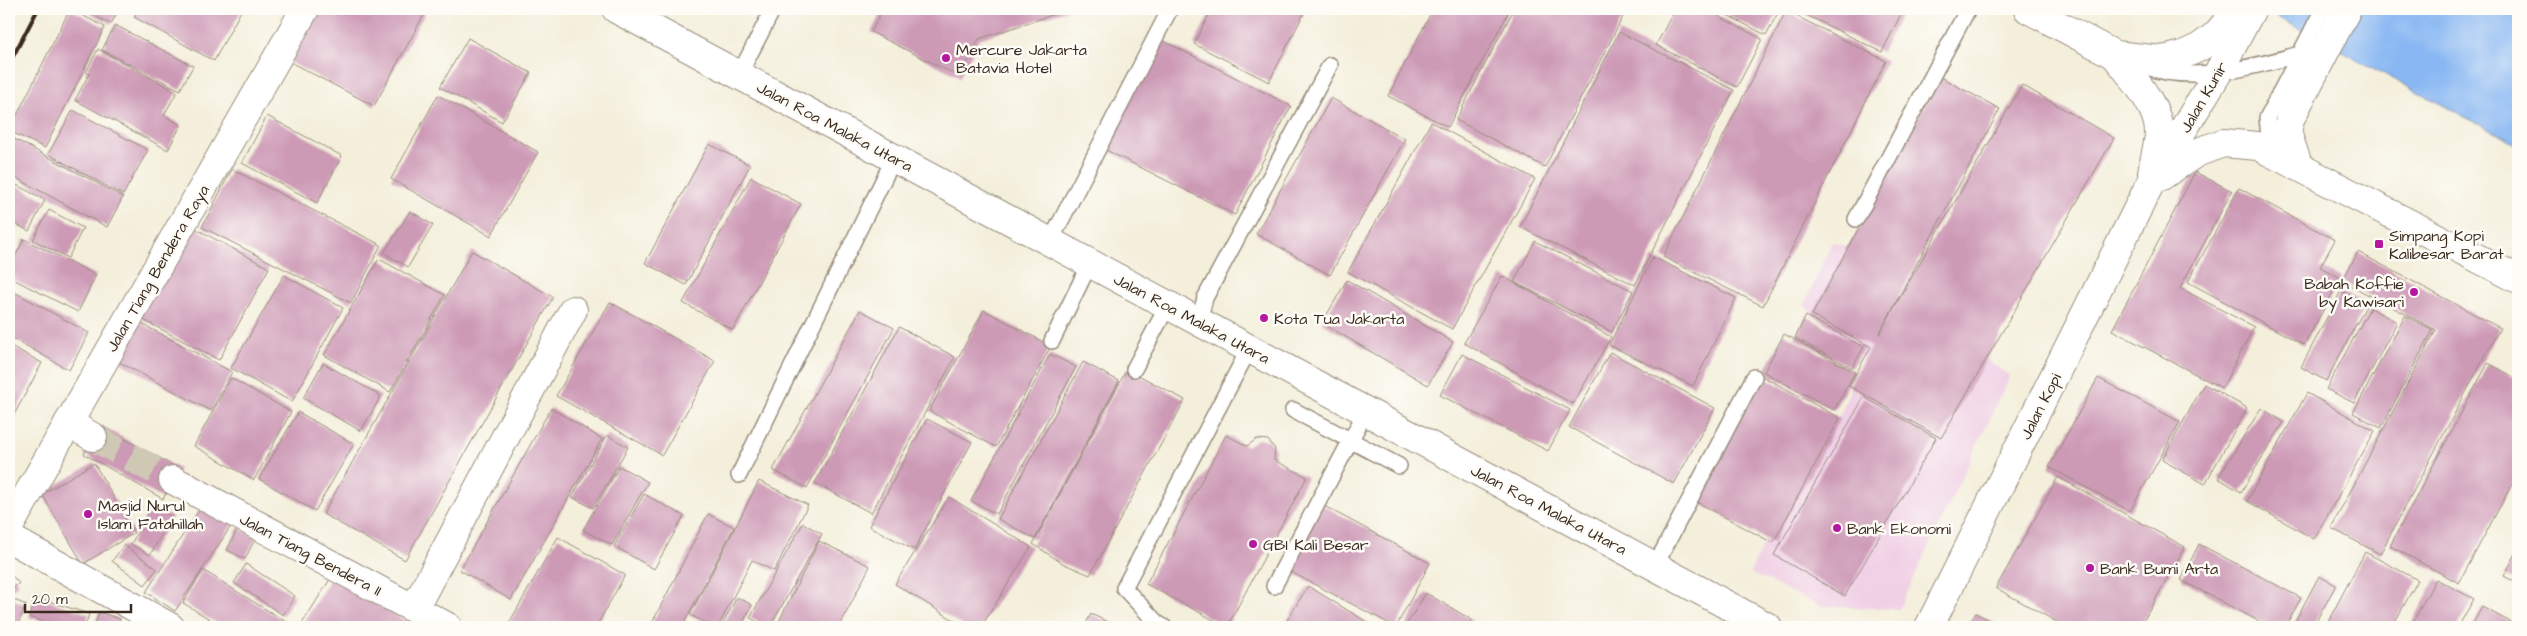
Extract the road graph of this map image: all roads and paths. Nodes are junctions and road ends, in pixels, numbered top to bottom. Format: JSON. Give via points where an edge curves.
{"nodes":[{"id":1,"x":305,"y":9,"type":"edge"},
{"id":2,"x":616,"y":9,"type":"edge"},
{"id":3,"x":773,"y":9,"type":"edge"},
{"id":4,"x":1170,"y":9,"type":"edge"},
{"id":5,"x":1968,"y":9,"type":"edge"},
{"id":6,"x":2028,"y":9,"type":"edge"},
{"id":7,"x":2323,"y":9,"type":"edge"},
{"id":8,"x":2347,"y":9,"type":"edge"},
{"id":9,"x":2246,"y":11,"type":"edge"},
{"id":10,"x":2115,"y":55,"type":"junction"},
{"id":11,"x":2310,"y":58,"type":"junction"},
{"id":12,"x":1330,"y":65,"type":"dead end"},
{"id":13,"x":2219,"y":71,"type":"junction"},
{"id":14,"x":739,"y":75,"type":"junction"},
{"id":15,"x":894,"y":158,"type":"junction"},
{"id":16,"x":2298,"y":165,"type":"junction"},
{"id":17,"x":2150,"y":184,"type":"junction"},
{"id":18,"x":1856,"y":219,"type":"dead end"},
{"id":19,"x":1050,"y":242,"type":"junction"},
{"id":20,"x":1090,"y":264,"type":"junction"},
{"id":21,"x":2518,"y":279,"type":"edge"},
{"id":22,"x":1168,"y":305,"type":"junction"},
{"id":23,"x":573,"y":310,"type":"dead end"},
{"id":24,"x":1199,"y":321,"type":"junction"},
{"id":25,"x":1052,"y":341,"type":"dead end"},
{"id":26,"x":1249,"y":349,"type":"junction"},
{"id":27,"x":1134,"y":369,"type":"dead end"},
{"id":28,"x":1754,"y":376,"type":"dead end"},
{"id":29,"x":1293,"y":410,"type":"dead end"},
{"id":30,"x":1366,"y":412,"type":"junction"},
{"id":31,"x":68,"y":423,"type":"junction"},
{"id":32,"x":93,"y":437,"type":"tunnel mouth"},
{"id":33,"x":1350,"y":441,"type":"junction"},
{"id":34,"x":1399,"y":466,"type":"dead end"},
{"id":35,"x":739,"y":475,"type":"dead end"},
{"id":36,"x":173,"y":480,"type":"tunnel mouth"},
{"id":37,"x":9,"y":527,"type":"edge"},
{"id":38,"x":9,"y":538,"type":"edge"},
{"id":39,"x":1655,"y":566,"type":"junction"},
{"id":40,"x":1274,"y":586,"type":"dead end"},
{"id":41,"x":414,"y":609,"type":"junction"},
{"id":42,"x":1763,"y":626,"type":"edge"},
{"id":43,"x":170,"y":627,"type":"edge"},
{"id":44,"x":448,"y":627,"type":"edge"},
{"id":45,"x":1164,"y":627,"type":"edge"},
{"id":46,"x":1929,"y":627,"type":"edge"}],
"edges":[{"from":1,"to":31,"type":"street","name":"Jalan Tiang Bendera Raya"},
{"from":2,"to":14,"type":"street","name":"Jalan Roa Malaka Utara"},
{"from":3,"to":14,"type":"lane"},
{"from":4,"to":19,"type":"lane"},
{"from":5,"to":18,"type":"lane"},
{"from":6,"to":10,"type":"street"},
{"from":7,"to":11,"type":"lane"},
{"from":8,"to":11,"type":"street"},
{"from":9,"to":10,"type":"street","via":[[2200,47],[2184,55],[2162,60]]},
{"from":9,"to":13,"type":"street","name":"Jalan Kunir"},
{"from":10,"to":13,"type":"lane","via":[[2163,73],[2185,76]]},
{"from":10,"to":17,"type":"street","via":[[2155,116],[2159,132]]},
{"from":11,"to":13,"type":"lane"},
{"from":11,"to":16,"type":"street","via":[[2287,132]]},
{"from":12,"to":24,"type":"lane","via":[[1205,298]]},
{"from":13,"to":17,"type":"street","name":"Jalan Kunir"},
{"from":14,"to":15,"type":"street","name":"Jalan Roa Malaka Utara"},
{"from":15,"to":19,"type":"street","name":"Jalan Roa Malaka Utara"},
{"from":15,"to":35,"type":"lane"},
{"from":16,"to":17,"type":"street","via":[[2258,146],[2223,143],[2196,153]]},
{"from":16,"to":21,"type":"street"},
{"from":17,"to":46,"type":"street","name":"Jalan Kopi"},
{"from":19,"to":20,"type":"street","name":"Jalan Roa Malaka Utara"},
{"from":20,"to":22,"type":"street","name":"Jalan Roa Malaka Utara"},
{"from":20,"to":25,"type":"lane"},
{"from":22,"to":24,"type":"street","name":"Jalan Roa Malaka Utara"},
{"from":22,"to":27,"type":"lane"},
{"from":23,"to":41,"type":"street"},
{"from":24,"to":26,"type":"street","name":"Jalan Roa Malaka Utara"},
{"from":26,"to":30,"type":"street","name":"Jalan Roa Malaka Utara"},
{"from":26,"to":45,"type":"lane","via":[[1124,588]]},
{"from":28,"to":39,"type":"lane"},
{"from":29,"to":33,"type":"lane"},
{"from":30,"to":33,"type":"lane"},
{"from":30,"to":39,"type":"street","name":"Jalan Roa Malaka Utara"},
{"from":31,"to":32,"type":"street"},
{"from":31,"to":37,"type":"street","name":"Jalan Tiang Bendera Raya"},
{"from":33,"to":34,"type":"lane"},
{"from":33,"to":40,"type":"lane"},
{"from":36,"to":41,"type":"street","name":"Jalan Tiang Bendera II"},
{"from":38,"to":43,"type":"street"},
{"from":39,"to":42,"type":"street","name":"Jalan Roa Malaka Utara"},
{"from":41,"to":44,"type":"street","name":"Jalan Tiang Bendera II"}]}
